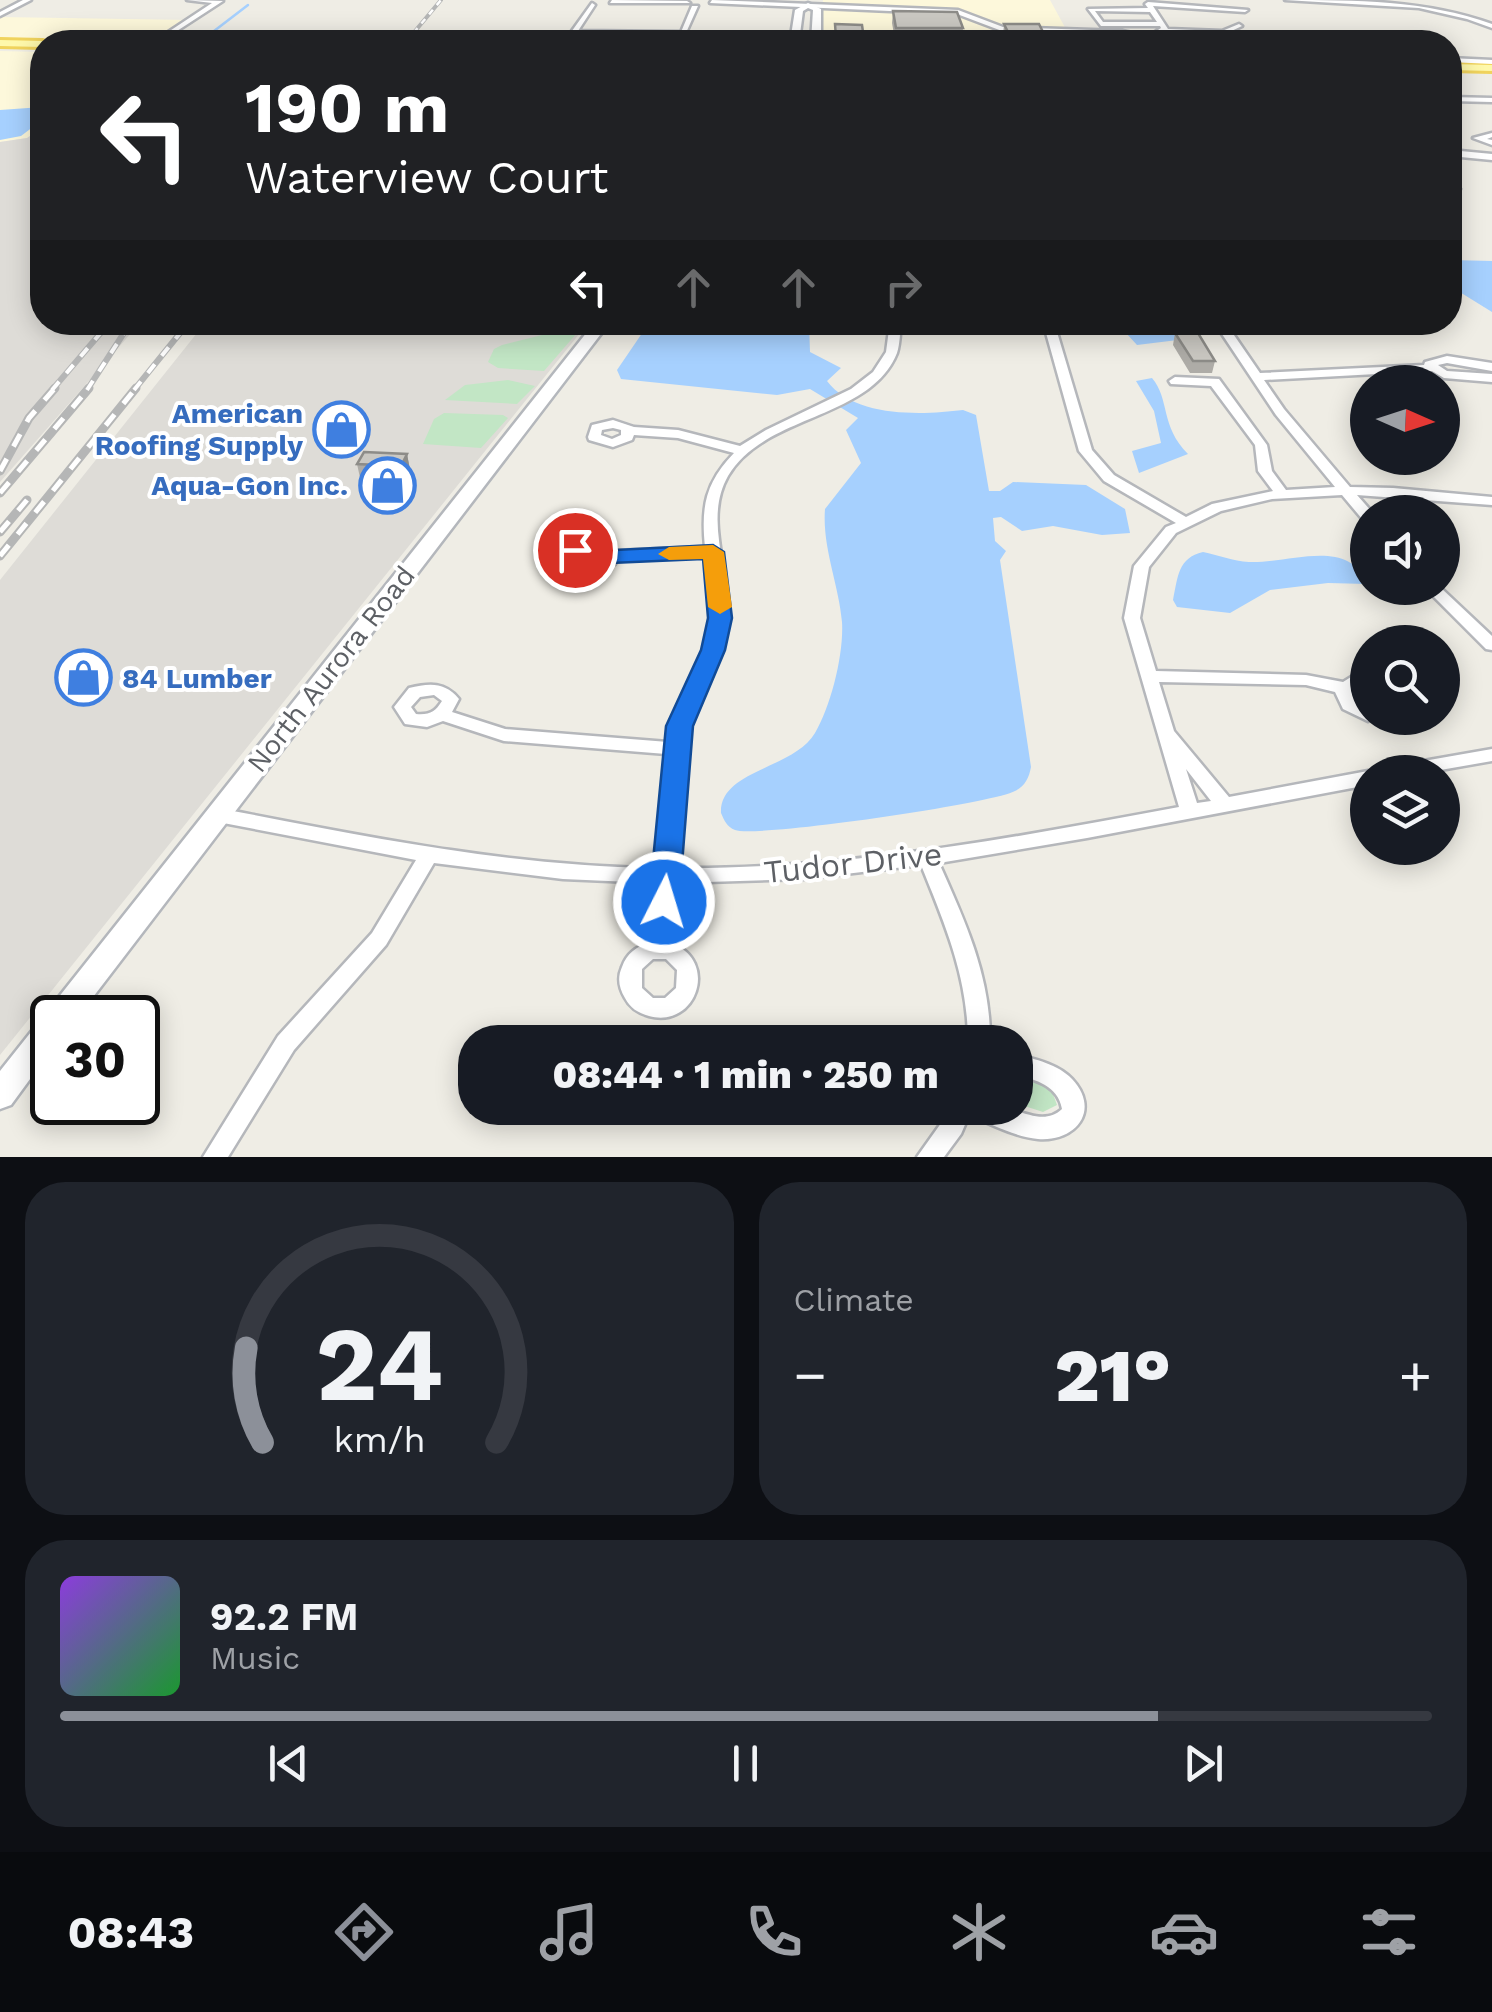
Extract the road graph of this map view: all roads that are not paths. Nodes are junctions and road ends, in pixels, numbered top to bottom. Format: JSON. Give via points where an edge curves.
{"nodes":[{"id":1,"x":15,"y":0,"type":"edge"},
{"id":2,"x":28,"y":0,"type":"edge"},
{"id":3,"x":190,"y":0,"type":"edge"},
{"id":4,"x":220,"y":0,"type":"edge"},
{"id":5,"x":1288,"y":0,"type":"edge"},
{"id":6,"x":611,"y":1,"type":"edge"},
{"id":7,"x":592,"y":2,"type":"edge"},
{"id":8,"x":696,"y":2,"type":"edge"},
{"id":9,"x":712,"y":3,"type":"edge"},
{"id":10,"x":808,"y":3,"type":"edge"},
{"id":11,"x":0,"y":10,"type":"edge"},
{"id":12,"x":1149,"y":10,"type":"junction"},
{"id":13,"x":1245,"y":10,"type":"dead end"},
{"id":14,"x":1239,"y":26,"type":"dead end"},
{"id":15,"x":1492,"y":26,"type":"edge"},
{"id":16,"x":1163,"y":28,"type":"junction"},
{"id":17,"x":182,"y":30,"type":"edge"},
{"id":18,"x":573,"y":30,"type":"edge"},
{"id":19,"x":685,"y":30,"type":"edge"},
{"id":20,"x":796,"y":30,"type":"edge"},
{"id":21,"x":817,"y":30,"type":"edge"},
{"id":22,"x":1008,"y":30,"type":"edge"},
{"id":23,"x":1187,"y":30,"type":"edge"},
{"id":24,"x":1230,"y":30,"type":"edge"},
{"id":25,"x":0,"y":46,"type":"edge"},
{"id":26,"x":30,"y":47,"type":"edge"},
{"id":27,"x":1462,"y":65,"type":"edge"},
{"id":28,"x":1462,"y":65,"type":"edge"},
{"id":29,"x":1492,"y":68,"type":"edge"},
{"id":30,"x":1462,"y":99,"type":"edge"},
{"id":31,"x":1492,"y":100,"type":"edge"},
{"id":32,"x":1489,"y":140,"type":"edge"},
{"id":33,"x":1462,"y":154,"type":"edge"},
{"id":34,"x":1489,"y":156,"type":"edge"},
{"id":35,"x":594,"y":335,"type":"edge"},
{"id":36,"x":896,"y":335,"type":"edge"},
{"id":37,"x":1052,"y":335,"type":"edge"},
{"id":38,"x":1228,"y":335,"type":"edge"},
{"id":39,"x":1430,"y":365,"type":"edge"},
{"id":40,"x":1492,"y":367,"type":"edge"},
{"id":41,"x":1350,"y":372,"type":"edge"},
{"id":42,"x":1460,"y":373,"type":"edge"},
{"id":43,"x":1255,"y":377,"type":"junction"},
{"id":44,"x":1492,"y":378,"type":"edge"},
{"id":45,"x":1175,"y":381,"type":"dead end"},
{"id":46,"x":630,"y":432,"type":"dead end"},
{"id":47,"x":742,"y":450,"type":"junction"},
{"id":48,"x":1346,"y":492,"type":"junction"},
{"id":49,"x":1284,"y":496,"type":"junction"},
{"id":50,"x":1350,"y":497,"type":"edge"},
{"id":51,"x":1492,"y":501,"type":"edge"},
{"id":52,"x":1183,"y":521,"type":"junction"},
{"id":53,"x":713,"y":552,"type":"junction"},
{"id":54,"x":611,"y":556,"type":"dead end"},
{"id":55,"x":1451,"y":605,"type":"edge"},
{"id":56,"x":1492,"y":645,"type":"edge"},
{"id":57,"x":1149,"y":676,"type":"junction"},
{"id":58,"x":1350,"y":686,"type":"edge"},
{"id":59,"x":1344,"y":688,"type":"junction"},
{"id":60,"x":1350,"y":705,"type":"edge"},
{"id":61,"x":442,"y":715,"type":"dead end"},
{"id":62,"x":1165,"y":729,"type":"junction"},
{"id":63,"x":676,"y":749,"type":"junction"},
{"id":64,"x":1492,"y":755,"type":"edge"},
{"id":65,"x":1460,"y":761,"type":"edge"},
{"id":66,"x":1350,"y":781,"type":"edge"},
{"id":67,"x":1224,"y":804,"type":"junction"},
{"id":68,"x":1189,"y":809,"type":"junction"},
{"id":69,"x":218,"y":814,"type":"junction"},
{"id":70,"x":428,"y":856,"type":"junction"},
{"id":71,"x":927,"y":857,"type":"junction"},
{"id":72,"x":666,"y":876,"type":"junction"},
{"id":73,"x":660,"y":952,"type":"dead end"},
{"id":74,"x":78,"y":995,"type":"edge"},
{"id":75,"x":979,"y":1025,"type":"edge"},
{"id":76,"x":30,"y":1055,"type":"edge"},
{"id":77,"x":1033,"y":1069,"type":"edge"},
{"id":78,"x":0,"y":1094,"type":"edge"},
{"id":79,"x":952,"y":1125,"type":"edge"},
{"id":80,"x":1028,"y":1125,"type":"edge"},
{"id":81,"x":214,"y":1157,"type":"edge"},
{"id":82,"x":929,"y":1157,"type":"edge"}],
"edges":[{"from":1,"to":11,"type":"street"},
{"from":2,"to":11,"type":"street"},
{"from":3,"to":4,"type":"street"},
{"from":4,"to":17,"type":"street"},
{"from":5,"to":15,"type":"street","via":[[1417,2],[1463,10]]},
{"from":6,"to":7,"type":"street"},
{"from":6,"to":8,"type":"street"},
{"from":7,"to":18,"type":"street"},
{"from":8,"to":9,"type":"street"},
{"from":8,"to":19,"type":"street"},
{"from":9,"to":10,"type":"street"},
{"from":10,"to":20,"type":"main road"},
{"from":10,"to":21,"type":"main road","via":[[817,9]]},
{"from":10,"to":22,"type":"street","via":[[958,12]]},
{"from":12,"to":13,"type":"street","via":[[1146,5],[1154,4]]},
{"from":12,"to":16,"type":"street"},
{"from":12,"to":16,"type":"street","via":[[1091,9],[1101,24]]},
{"from":14,"to":24,"type":"street"},
{"from":16,"to":23,"type":"street"},
{"from":25,"to":26,"type":"main road"},
{"from":27,"to":29,"type":"main road"},
{"from":28,"to":29,"type":"main road"},
{"from":30,"to":31,"type":"street"},
{"from":32,"to":34,"type":"street"},
{"from":33,"to":34,"type":"street"},
{"from":35,"to":69,"type":"main road","name":"North Aurora Road"},
{"from":36,"to":47,"type":"street","via":[[889,365],[858,390]]},
{"from":37,"to":52,"type":"street","via":[[1092,460],[1137,497]]},
{"from":38,"to":43,"type":"street"},
{"from":39,"to":40,"type":"street","via":[[1441,359]]},
{"from":41,"to":43,"type":"street"},
{"from":42,"to":44,"type":"street"},
{"from":43,"to":48,"type":"street"},
{"from":45,"to":49,"type":"street","via":[[1215,382],[1261,445],[1265,471]]},
{"from":46,"to":47,"type":"street","via":[[678,434]]},
{"from":47,"to":53,"type":"street","via":[[712,496]]},
{"from":48,"to":49,"type":"street","via":[[1327,500]]},
{"from":48,"to":50,"type":"street"},
{"from":48,"to":51,"type":"street"},
{"from":49,"to":52,"type":"street","via":[[1222,506]]},
{"from":52,"to":57,"type":"street","via":[[1152,551],[1134,585],[1132,618]]},
{"from":53,"to":54,"type":"street"},
{"from":53,"to":63,"type":"street","via":[[718,636],[684,710]]},
{"from":55,"to":56,"type":"street"},
{"from":57,"to":59,"type":"street","via":[[1306,680]]},
{"from":57,"to":62,"type":"street"},
{"from":58,"to":59,"type":"street"},
{"from":59,"to":60,"type":"street"},
{"from":61,"to":63,"type":"street","via":[[504,735]]},
{"from":62,"to":67,"type":"street"},
{"from":62,"to":68,"type":"street"},
{"from":63,"to":72,"type":"street"},
{"from":64,"to":65,"type":"street"},
{"from":66,"to":67,"type":"street","name":"Tudor Drive"},
{"from":67,"to":68,"type":"street","name":"Tudor Drive"},
{"from":68,"to":71,"type":"street","name":"Tudor Drive"},
{"from":69,"to":70,"type":"street","name":"Tudor Drive"},
{"from":69,"to":74,"type":"main road","name":"North Aurora Road"},
{"from":70,"to":72,"type":"street","name":"Tudor Drive"},
{"from":70,"to":81,"type":"street","via":[[380,938],[286,1043]]},
{"from":71,"to":72,"type":"street","name":"Tudor Drive","via":[[770,874]]},
{"from":71,"to":75,"type":"street","via":[[971,962]]},
{"from":72,"to":73,"type":"street"},
{"from":76,"to":78,"type":"main road"},
{"from":77,"to":80,"type":"street","via":[[1068,1090],[1074,1112],[1067,1122],[1043,1130]]},
{"from":79,"to":82,"type":"street"}]}
